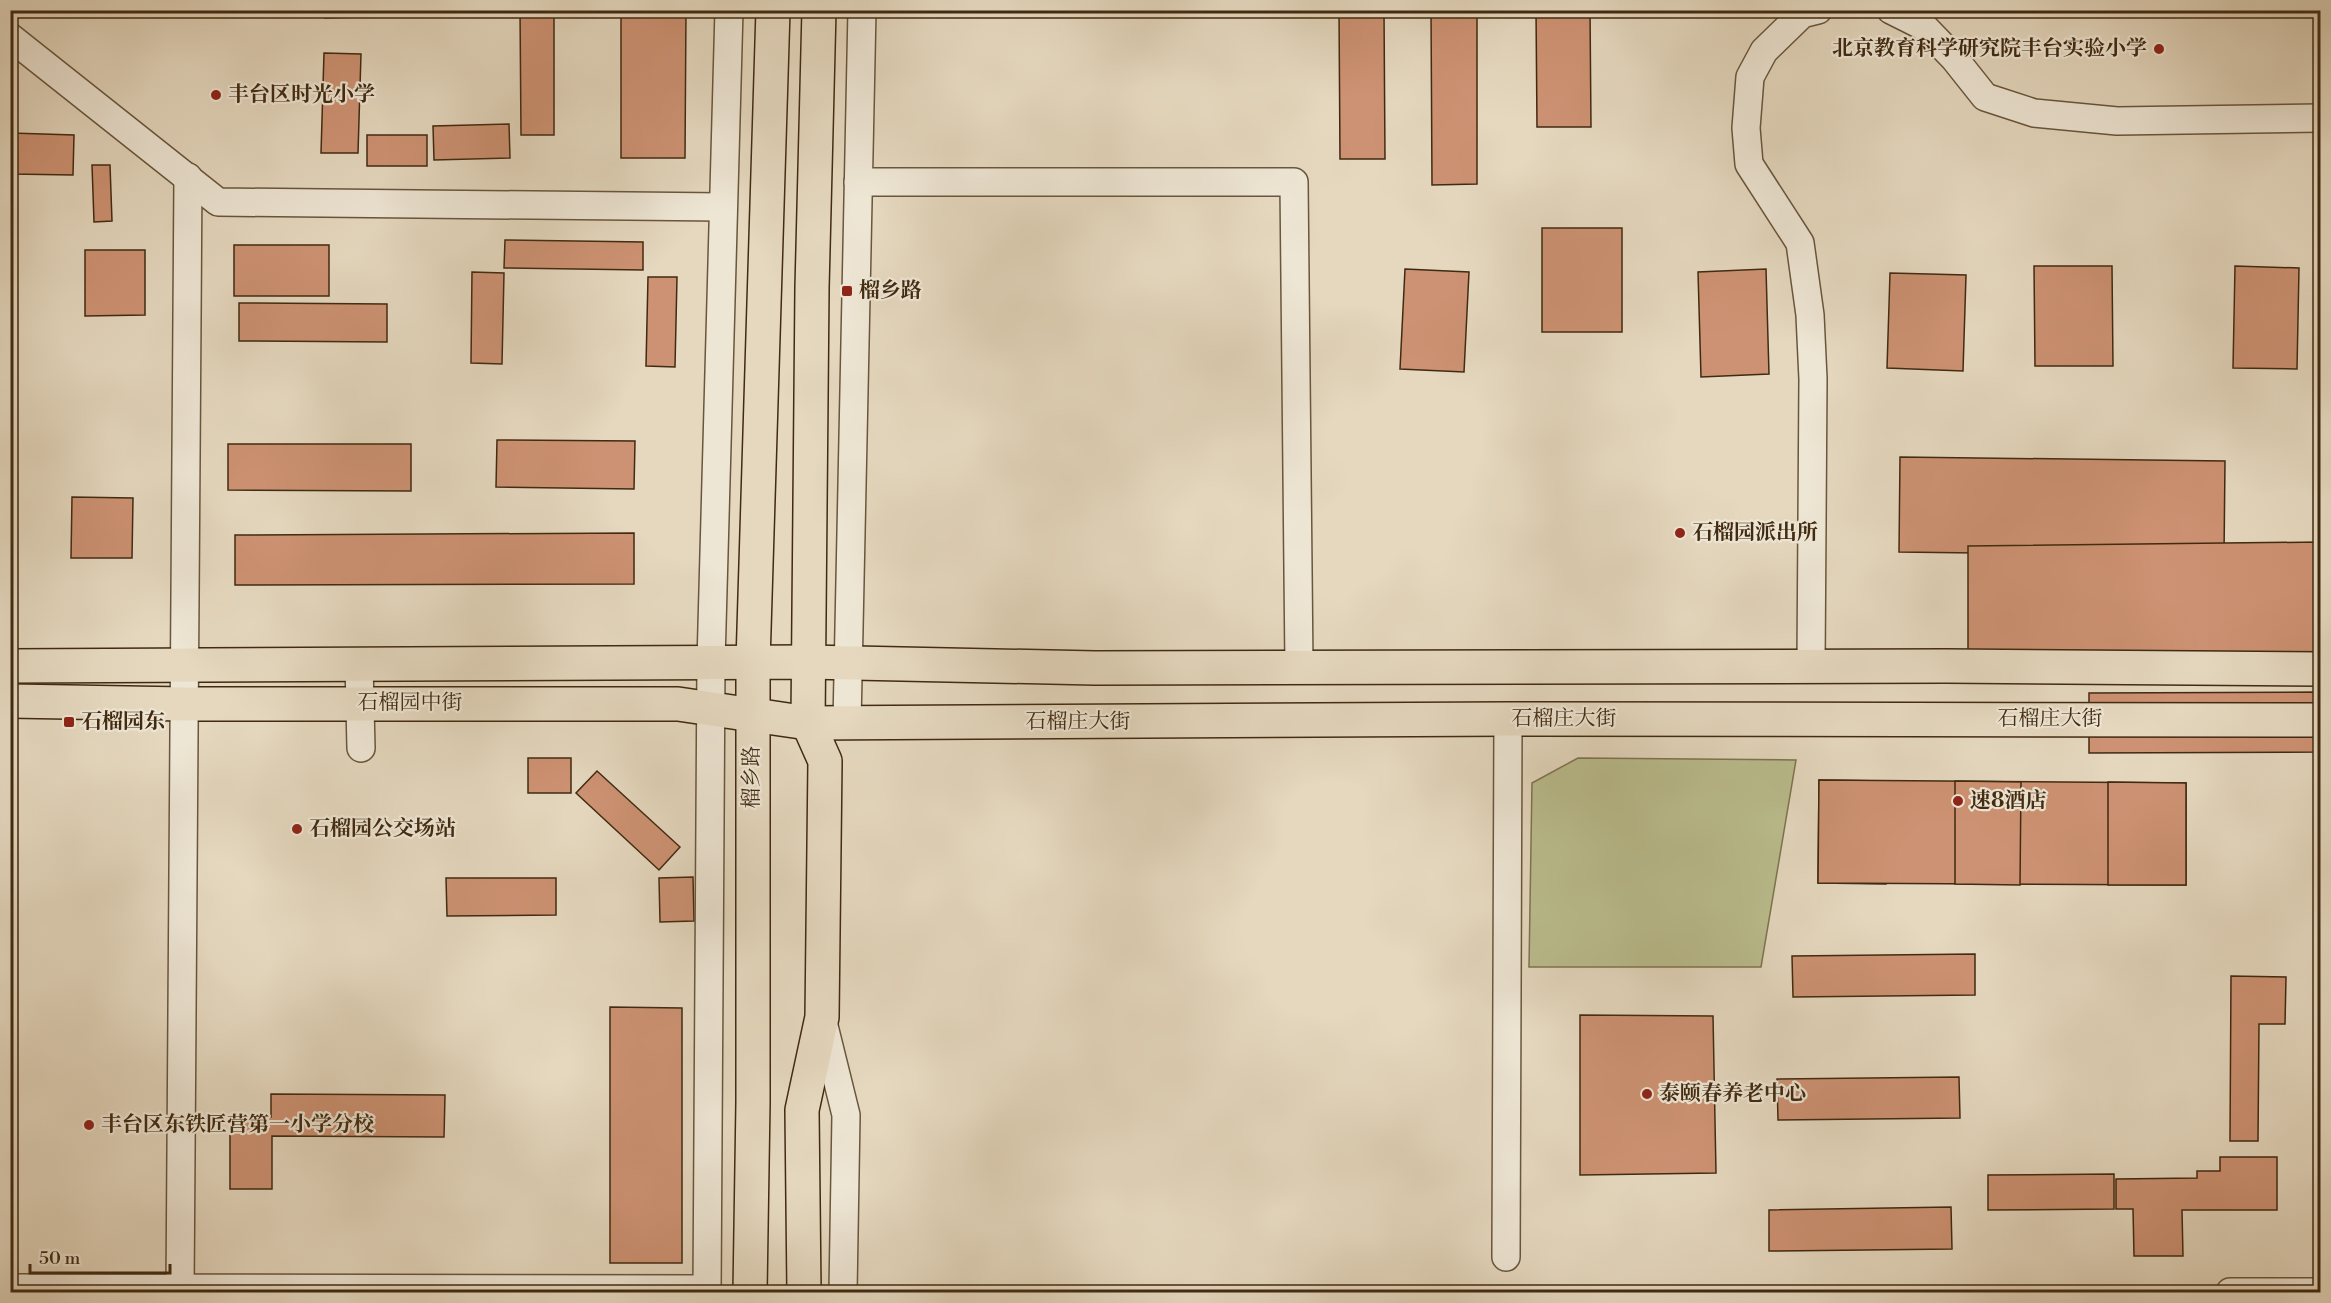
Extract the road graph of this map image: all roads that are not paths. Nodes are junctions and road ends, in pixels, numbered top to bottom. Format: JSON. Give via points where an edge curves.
{"nodes":[{"id":1,"x":729,"y":10,"type":"edge"},
{"id":2,"x":773,"y":10,"type":"edge"},
{"id":3,"x":819,"y":10,"type":"edge"},
{"id":4,"x":862,"y":10,"type":"edge"},
{"id":5,"x":1818,"y":10,"type":"edge"},
{"id":6,"x":1891,"y":10,"type":"edge"},
{"id":7,"x":10,"y":37,"type":"edge"},
{"id":8,"x":2320,"y":118,"type":"edge"},
{"id":9,"x":188,"y":177,"type":"junction"},
{"id":10,"x":858,"y":182,"type":"junction"},
{"id":11,"x":723,"y":207,"type":"junction"},
{"id":12,"x":711,"y":662,"type":"junction"},
{"id":13,"x":753,"y":662,"type":"junction"},
{"id":14,"x":808,"y":662,"type":"junction"},
{"id":15,"x":848,"y":663,"type":"junction"},
{"id":16,"x":359,"y":664,"type":"junction"},
{"id":17,"x":186,"y":665,"type":"junction"},
{"id":18,"x":10,"y":666,"type":"edge"},
{"id":19,"x":1811,"y":666,"type":"junction"},
{"id":20,"x":1299,"y":667,"type":"junction"},
{"id":21,"x":2320,"y":669,"type":"edge"},
{"id":22,"x":10,"y":701,"type":"edge"},
{"id":23,"x":360,"y":703,"type":"junction"},
{"id":24,"x":185,"y":704,"type":"junction"},
{"id":25,"x":710,"y":709,"type":"junction"},
{"id":26,"x":752,"y":714,"type":"junction"},
{"id":27,"x":1508,"y":719,"type":"junction"},
{"id":28,"x":2320,"y":720,"type":"edge"},
{"id":29,"x":808,"y":723,"type":"junction"},
{"id":30,"x":847,"y":723,"type":"junction"},
{"id":31,"x":361,"y":748,"type":"dead end"},
{"id":32,"x":822,"y":1017,"type":"junction"},
{"id":33,"x":1506,"y":1257,"type":"dead end"},
{"id":34,"x":10,"y":1288,"type":"edge"},
{"id":35,"x":180,"y":1291,"type":"edge"},
{"id":36,"x":707,"y":1291,"type":"edge"},
{"id":37,"x":2320,"y":1292,"type":"edge"},
{"id":38,"x":750,"y":1293,"type":"edge"},
{"id":39,"x":804,"y":1293,"type":"edge"},
{"id":40,"x":843,"y":1293,"type":"edge"},
{"id":41,"x":2230,"y":1293,"type":"edge"}],
"edges":[{"from":1,"to":11,"type":"street","name":"榴乡路"},
{"from":2,"to":13,"type":"main road","name":"榴乡路"},
{"from":3,"to":14,"type":"main road"},
{"from":4,"to":10,"type":"street"},
{"from":5,"to":19,"type":"street","via":[[1802,14],[1764,51],[1750,77],[1746,128],[1749,164],[1800,243],[1810,315]]},
{"from":6,"to":8,"type":"street","via":[[1923,26],[1985,97],[2034,113],[2116,121]]},
{"from":7,"to":9,"type":"street"},
{"from":9,"to":11,"type":"street","via":[[218,202]]},
{"from":9,"to":17,"type":"street"},
{"from":10,"to":15,"type":"street"},
{"from":10,"to":20,"type":"street","via":[[1294,182]]},
{"from":11,"to":12,"type":"street","name":"榴乡路"},
{"from":12,"to":13,"type":"main road","name":"石榴园中街"},
{"from":12,"to":16,"type":"main road","name":"石榴园中街"},
{"from":12,"to":25,"type":"street","name":"榴乡路"},
{"from":13,"to":14,"type":"main road","name":"石榴园中街"},
{"from":13,"to":26,"type":"main road","name":"榴乡路"},
{"from":14,"to":15,"type":"main road"},
{"from":14,"to":29,"type":"main road"},
{"from":15,"to":20,"type":"main road"},
{"from":15,"to":30,"type":"street"},
{"from":16,"to":17,"type":"main road","name":"石榴园中街"},
{"from":16,"to":23,"type":"street"},
{"from":17,"to":18,"type":"main road","name":"石榴园中街"},
{"from":17,"to":24,"type":"street"},
{"from":19,"to":20,"type":"main road"},
{"from":19,"to":21,"type":"main road"},
{"from":22,"to":24,"type":"main road","name":"石榴园中街"},
{"from":23,"to":24,"type":"main road","name":"石榴园中街"},
{"from":23,"to":25,"type":"main road","name":"石榴园中街","via":[[678,704]]},
{"from":23,"to":31,"type":"street"},
{"from":24,"to":35,"type":"street"},
{"from":25,"to":26,"type":"main road","name":"石榴园中街"},
{"from":25,"to":36,"type":"street","name":"榴乡路"},
{"from":26,"to":29,"type":"main road","name":"石榴园中街"},
{"from":26,"to":38,"type":"main road","name":"榴乡路"},
{"from":27,"to":28,"type":"main road","name":"石榴庄大街"},
{"from":27,"to":30,"type":"main road","name":"石榴庄大街"},
{"from":27,"to":33,"type":"street"},
{"from":29,"to":30,"type":"main road","name":"石榴庄大街"},
{"from":29,"to":32,"type":"main road","via":[[825,761]]},
{"from":32,"to":39,"type":"main road","via":[[802,1110]]},
{"from":32,"to":40,"type":"street","via":[[846,1115]]},
{"from":34,"to":35,"type":"street"},
{"from":35,"to":36,"type":"street"},
{"from":37,"to":41,"type":"street"}]}
